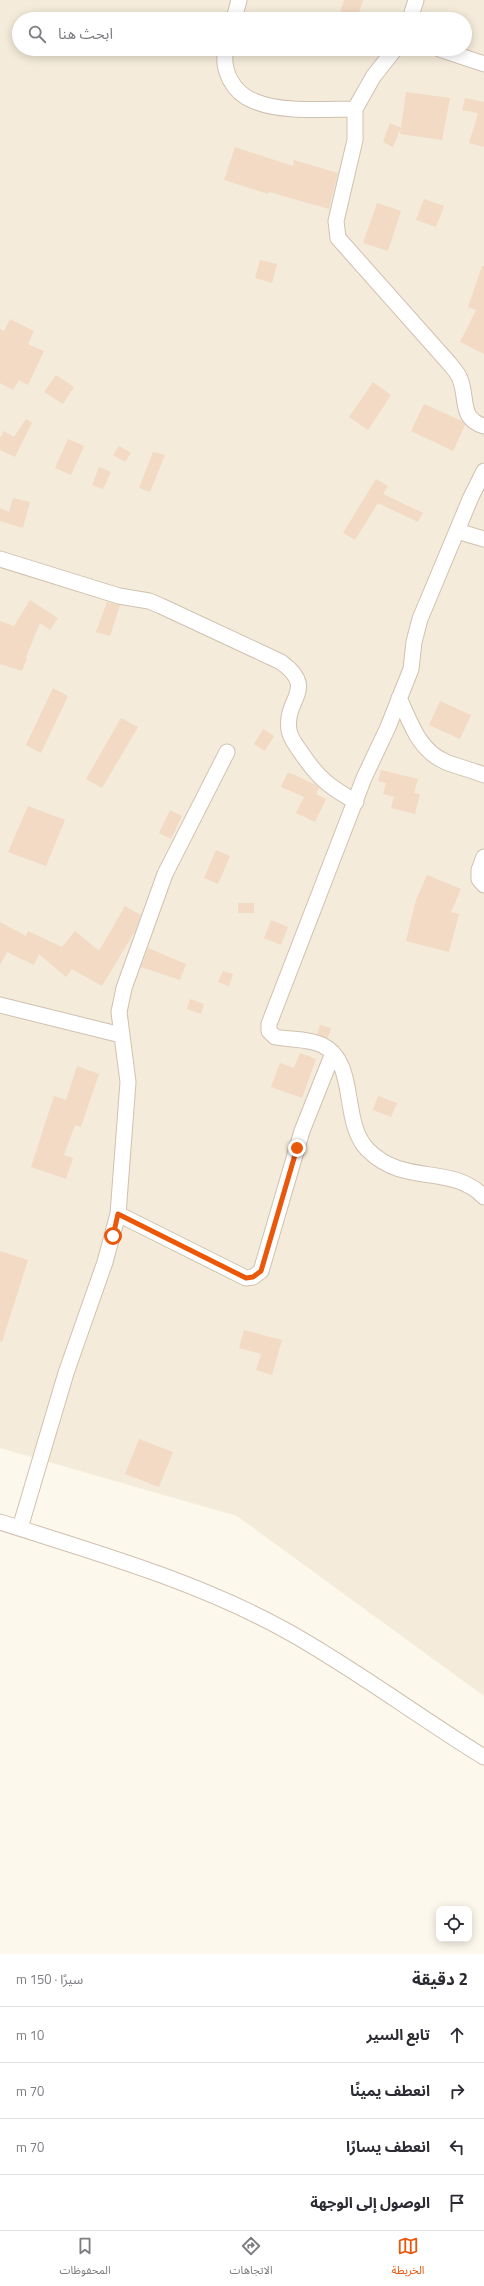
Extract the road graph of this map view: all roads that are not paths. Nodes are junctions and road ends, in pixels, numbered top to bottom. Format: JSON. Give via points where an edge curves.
{"nodes":[{"id":1,"x":239,"y":0,"type":"edge"},
{"id":2,"x":416,"y":0,"type":"edge"},
{"id":3,"x":236,"y":12,"type":"edge"},
{"id":4,"x":412,"y":12,"type":"edge"},
{"id":5,"x":224,"y":56,"type":"edge"},
{"id":6,"x":390,"y":56,"type":"edge"},
{"id":7,"x":460,"y":56,"type":"edge"},
{"id":8,"x":484,"y":64,"type":"edge"},
{"id":9,"x":355,"y":109,"type":"junction"},
{"id":10,"x":484,"y":426,"type":"edge"},
{"id":11,"x":484,"y":471,"type":"edge"},
{"id":12,"x":457,"y":531,"type":"junction"},
{"id":13,"x":484,"y":539,"type":"edge"},
{"id":14,"x":0,"y":558,"type":"edge"},
{"id":15,"x":399,"y":698,"type":"junction"},
{"id":16,"x":227,"y":752,"type":"dead end"},
{"id":17,"x":484,"y":775,"type":"edge"},
{"id":18,"x":356,"y":802,"type":"junction"},
{"id":19,"x":484,"y":857,"type":"edge"},
{"id":20,"x":484,"y":885,"type":"edge"},
{"id":21,"x":0,"y":1005,"type":"edge"},
{"id":22,"x":121,"y":1035,"type":"junction"},
{"id":23,"x":333,"y":1053,"type":"junction"},
{"id":24,"x":484,"y":1197,"type":"edge"},
{"id":25,"x":118,"y":1214,"type":"junction"},
{"id":26,"x":0,"y":1522,"type":"edge"},
{"id":27,"x":20,"y":1528,"type":"junction"},
{"id":28,"x":484,"y":1757,"type":"edge"}],
"edges":[{"from":1,"to":3,"type":"street"},
{"from":2,"to":4,"type":"street"},
{"from":5,"to":9,"type":"street","via":[[228,77],[237,89],[254,101],[282,107]]},
{"from":6,"to":9,"type":"street","via":[[373,77]]},
{"from":7,"to":8,"type":"street"},
{"from":9,"to":10,"type":"street","via":[[355,140],[336,221],[338,238],[449,363],[460,378],[466,412],[470,418]]},
{"from":11,"to":12,"type":"street"},
{"from":12,"to":13,"type":"street"},
{"from":12,"to":15,"type":"street","via":[[420,619],[414,642],[414,660]]},
{"from":14,"to":18,"type":"street","via":[[119,596],[149,601],[281,662],[293,670],[299,686],[288,728],[291,737],[317,776]]},
{"from":15,"to":17,"type":"street","via":[[419,742],[428,751],[445,761]]},
{"from":15,"to":18,"type":"street"},
{"from":16,"to":22,"type":"street","via":[[165,874],[144,930],[124,988],[119,1012]]},
{"from":18,"to":23,"type":"street","via":[[269,1024],[269,1031],[275,1037],[305,1039],[323,1045]]},
{"from":19,"to":20,"type":"street","via":[[479,870],[479,879]]},
{"from":21,"to":22,"type":"street"},
{"from":22,"to":25,"type":"street","via":[[126,1050],[128,1082]]},
{"from":23,"to":24,"type":"street","via":[[345,1072],[355,1131],[367,1149],[396,1170],[452,1178],[466,1183]]},
{"from":23,"to":25,"type":"street","via":[[302,1131],[261,1271],[253,1277],[246,1278]]},
{"from":25,"to":27,"type":"street","via":[[105,1262],[66,1372]]},
{"from":26,"to":27,"type":"street"},
{"from":27,"to":28,"type":"street","via":[[153,1571],[229,1602],[285,1630]]}]}
